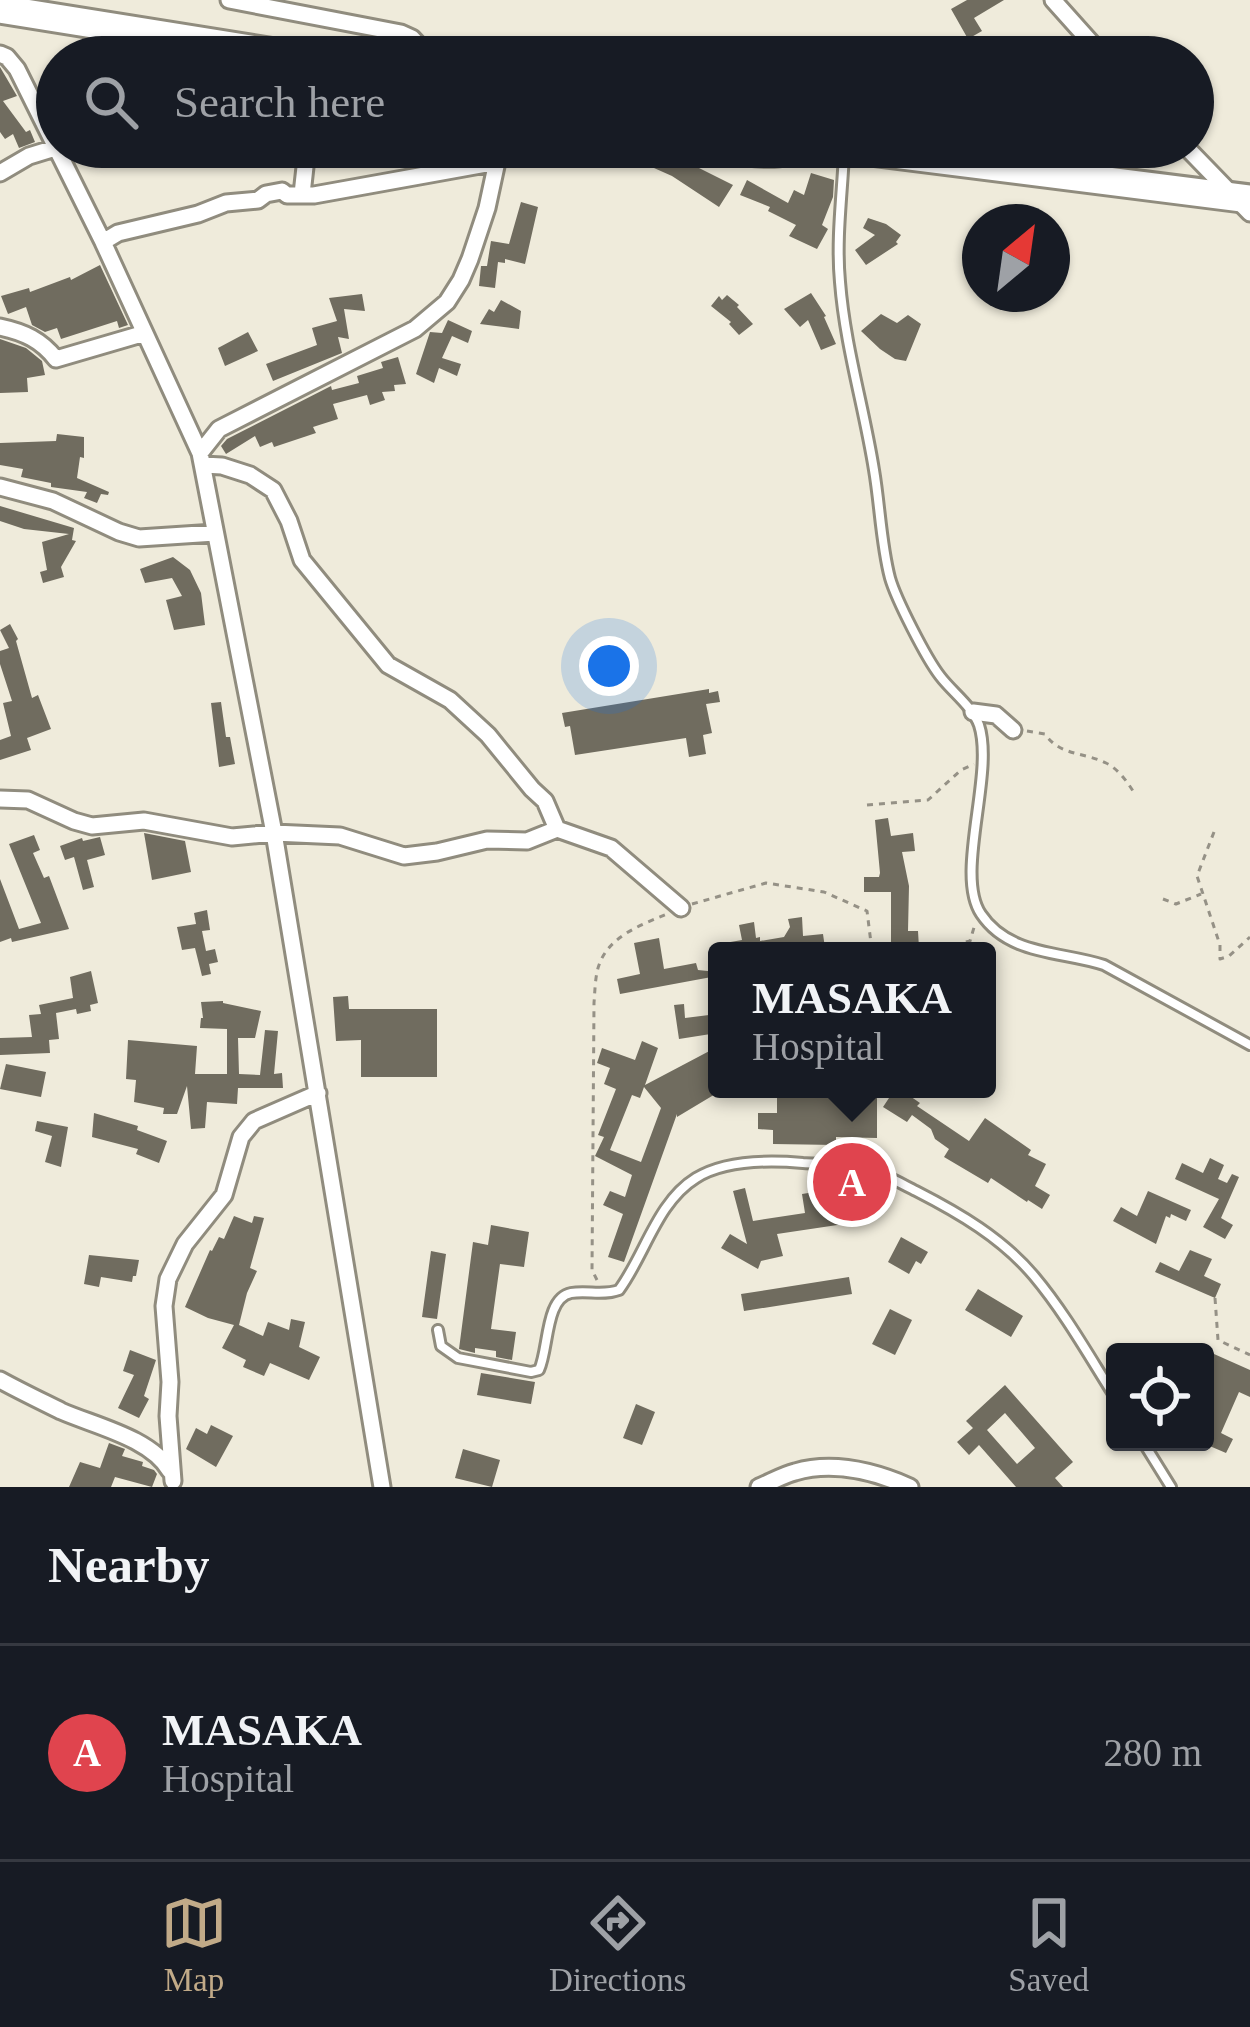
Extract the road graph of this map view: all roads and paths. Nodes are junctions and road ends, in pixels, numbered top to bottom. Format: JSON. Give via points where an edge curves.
{"nodes":[{"id":1,"x":230,"y":0,"type":"edge"},
{"id":2,"x":1053,"y":0,"type":"edge"},
{"id":3,"x":0,"y":9,"type":"edge"},
{"id":4,"x":163,"y":36,"type":"edge"},
{"id":5,"x":406,"y":36,"type":"edge"},
{"id":6,"x":1085,"y":36,"type":"edge"},
{"id":7,"x":0,"y":54,"type":"edge"},
{"id":8,"x":36,"y":108,"type":"edge"},
{"id":9,"x":36,"y":154,"type":"edge"},
{"id":10,"x":65,"y":168,"type":"edge"},
{"id":11,"x":305,"y":168,"type":"edge"},
{"id":12,"x":447,"y":168,"type":"edge"},
{"id":13,"x":497,"y":168,"type":"edge"},
{"id":14,"x":840,"y":168,"type":"edge"},
{"id":15,"x":988,"y":168,"type":"edge"},
{"id":16,"x":1208,"y":168,"type":"edge"},
{"id":17,"x":0,"y":173,"type":"edge"},
{"id":18,"x":302,"y":194,"type":"junction"},
{"id":19,"x":1244,"y":203,"type":"edge"},
{"id":20,"x":103,"y":242,"type":"junction"},
{"id":21,"x":0,"y":327,"type":"edge"},
{"id":22,"x":146,"y":333,"type":"junction"},
{"id":23,"x":188,"y":422,"type":"junction"},
{"id":24,"x":219,"y":429,"type":"junction"},
{"id":25,"x":202,"y":459,"type":"junction"},
{"id":26,"x":0,"y":487,"type":"edge"},
{"id":27,"x":215,"y":533,"type":"junction"},
{"id":28,"x":973,"y":712,"type":"junction"},
{"id":29,"x":1013,"y":730,"type":"joint"},
{"id":30,"x":981,"y":762,"type":"junction"},
{"id":31,"x":1133,"y":791,"type":"dead end"},
{"id":32,"x":0,"y":799,"type":"edge"},
{"id":33,"x":867,"y":806,"type":"dead end"},
{"id":34,"x":557,"y":829,"type":"junction"},
{"id":35,"x":1214,"y":832,"type":"dead end"},
{"id":36,"x":274,"y":833,"type":"junction"},
{"id":37,"x":1203,"y":894,"type":"junction"},
{"id":38,"x":1163,"y":899,"type":"dead end"},
{"id":39,"x":681,"y":908,"type":"junction"},
{"id":40,"x":979,"y":908,"type":"junction"},
{"id":41,"x":1250,"y":937,"type":"edge"},
{"id":42,"x":871,"y":942,"type":"edge"},
{"id":43,"x":966,"y":942,"type":"edge"},
{"id":44,"x":1250,"y":1045,"type":"edge"},
{"id":45,"x":318,"y":1093,"type":"junction"},
{"id":46,"x":596,"y":1293,"type":"junction"},
{"id":47,"x":1215,"y":1298,"type":"dead end"},
{"id":48,"x":438,"y":1330,"type":"dead end"},
{"id":49,"x":1250,"y":1355,"type":"edge"},
{"id":50,"x":0,"y":1381,"type":"edge"},
{"id":51,"x":1106,"y":1383,"type":"edge"},
{"id":52,"x":1149,"y":1451,"type":"edge"},
{"id":53,"x":174,"y":1484,"type":"edge"},
{"id":54,"x":382,"y":1487,"type":"edge"},
{"id":55,"x":759,"y":1487,"type":"edge"},
{"id":56,"x":910,"y":1487,"type":"edge"},
{"id":57,"x":1171,"y":1487,"type":"edge"}],
"edges":[{"from":1,"to":5,"type":"street"},
{"from":2,"to":6,"type":"street"},
{"from":3,"to":4,"type":"highway"},
{"from":7,"to":8,"type":"street"},
{"from":9,"to":17,"type":"street"},
{"from":10,"to":20,"type":"street"},
{"from":11,"to":18,"type":"street"},
{"from":12,"to":18,"type":"street"},
{"from":13,"to":24,"type":"street","via":[[447,302],[415,328]]},
{"from":14,"to":28,"type":"lane","via":[[841,295],[890,580],[935,670]]},
{"from":15,"to":19,"type":"highway"},
{"from":16,"to":19,"type":"street"},
{"from":18,"to":20,"type":"street","via":[[226,203]]},
{"from":20,"to":22,"type":"street"},
{"from":21,"to":22,"type":"street","via":[[23,332],[56,359]]},
{"from":22,"to":23,"type":"street"},
{"from":23,"to":24,"type":"street"},
{"from":23,"to":25,"type":"street"},
{"from":24,"to":25,"type":"street"},
{"from":25,"to":27,"type":"street"},
{"from":25,"to":34,"type":"street","via":[[273,490],[302,560],[388,665],[450,700],[488,735],[545,801]]},
{"from":26,"to":27,"type":"street","via":[[139,538]]},
{"from":27,"to":36,"type":"street"},
{"from":28,"to":29,"type":"street","via":[[996,715]]},
{"from":28,"to":30,"type":"lane"},
{"from":29,"to":31,"type":"path","via":[[1045,734],[1061,750],[1106,763]]},
{"from":30,"to":33,"type":"path","via":[[928,800]]},
{"from":30,"to":40,"type":"lane","via":[[972,881]]},
{"from":32,"to":36,"type":"street","via":[[28,800],[92,826],[144,821],[232,837]]},
{"from":34,"to":36,"type":"street","via":[[526,841],[404,856],[340,836]]},
{"from":34,"to":39,"type":"street","via":[[611,848]]},
{"from":35,"to":37,"type":"path","via":[[1197,876]]},
{"from":36,"to":45,"type":"street"},
{"from":37,"to":38,"type":"path","via":[[1176,904]]},
{"from":37,"to":41,"type":"path","via":[[1220,958]]},
{"from":39,"to":42,"type":"path","via":[[766,884],[824,892],[867,911]]},
{"from":39,"to":46,"type":"path","via":[[630,931],[599,964]]},
{"from":40,"to":43,"type":"path"},
{"from":40,"to":44,"type":"lane","via":[[1015,944],[1104,965]]},
{"from":45,"to":53,"type":"street","via":[[254,1121],[241,1137],[224,1195],[168,1279]]},
{"from":45,"to":54,"type":"street"},
{"from":46,"to":48,"type":"lane","via":[[572,1293],[554,1304],[544,1360],[531,1372],[458,1358],[441,1346]]},
{"from":46,"to":51,"type":"lane","via":[[619,1290],[663,1213],[697,1177],[756,1162],[860,1167],[957,1211],[998,1240],[1060,1310]]},
{"from":47,"to":49,"type":"path","via":[[1218,1340]]},
{"from":50,"to":53,"type":"street","via":[[144,1445],[164,1460]]},
{"from":52,"to":57,"type":"lane"},
{"from":55,"to":56,"type":"street","via":[[796,1471],[837,1467]]}]}
